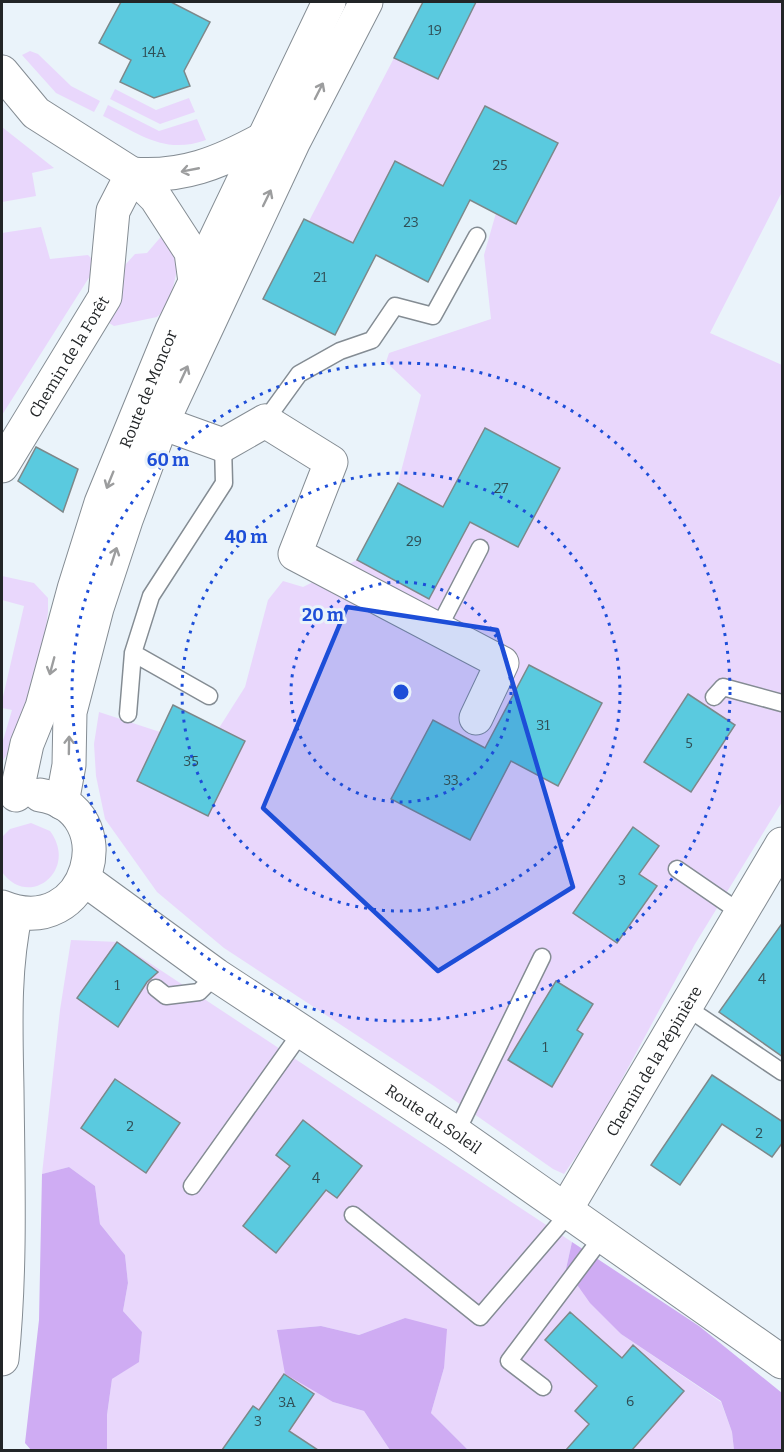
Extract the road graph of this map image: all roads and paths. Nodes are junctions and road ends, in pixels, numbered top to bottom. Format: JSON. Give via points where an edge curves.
{"nodes":[{"id":1,"x":329,"y":2,"type":"edge"},
{"id":2,"x":366,"y":2,"type":"edge"},
{"id":3,"x":2,"y":72,"type":"edge"},
{"id":4,"x":263,"y":139,"type":"junction"},
{"id":5,"x":132,"y":174,"type":"junction"},
{"id":6,"x":477,"y":236,"type":"dead end"},
{"id":7,"x":195,"y":282,"type":"junction"},
{"id":8,"x":266,"y":421,"type":"junction"},
{"id":9,"x":162,"y":423,"type":"junction"},
{"id":10,"x":223,"y":445,"type":"junction"},
{"id":11,"x":2,"y":465,"type":"edge"},
{"id":12,"x":480,"y":548,"type":"dead end"},
{"id":13,"x":438,"y":629,"type":"junction"},
{"id":14,"x":133,"y":653,"type":"junction"},
{"id":15,"x":209,"y":696,"type":"dead end"},
{"id":16,"x":714,"y":697,"type":"dead end"},
{"id":17,"x":783,"y":704,"type":"edge"},
{"id":18,"x":128,"y":714,"type":"dead end"},
{"id":19,"x":476,"y":718,"type":"dead end"},
{"id":20,"x":9,"y":798,"type":"edge"},
{"id":21,"x":62,"y":803,"type":"junction"},
{"id":22,"x":783,"y":844,"type":"edge"},
{"id":23,"x":677,"y":869,"type":"dead end"},
{"id":24,"x":84,"y":879,"type":"junction"},
{"id":25,"x":9,"y":909,"type":"edge"},
{"id":26,"x":741,"y":913,"type":"junction"},
{"id":27,"x":542,"y":957,"type":"dead end"},
{"id":28,"x":216,"y":975,"type":"junction"},
{"id":29,"x":156,"y":988,"type":"dead end"},
{"id":30,"x":686,"y":1007,"type":"junction"},
{"id":31,"x":303,"y":1030,"type":"junction"},
{"id":32,"x":783,"y":1072,"type":"edge"},
{"id":33,"x":456,"y":1133,"type":"junction"},
{"id":34,"x":192,"y":1186,"type":"dead end"},
{"id":35,"x":568,"y":1211,"type":"junction"},
{"id":36,"x":352,"y":1215,"type":"dead end"},
{"id":37,"x":603,"y":1236,"type":"junction"},
{"id":38,"x":2,"y":1359,"type":"edge"},
{"id":39,"x":783,"y":1362,"type":"edge"},
{"id":40,"x":543,"y":1388,"type":"dead end"}],
"edges":[{"from":1,"to":4,"type":"street","name":"Route de Moncor"},
{"from":9,"to":2,"type":"street","name":"Route de Moncor","one_way":true,"via":[[293,143]]},
{"from":3,"to":5,"type":"street","via":[[36,113]]},
{"from":4,"to":5,"type":"street","one_way":true,"via":[[229,158],[200,168],[160,176]]},
{"from":4,"to":7,"type":"street","name":"Route de Moncor"},
{"from":5,"to":7,"type":"street","via":[[170,217],[186,243]]},
{"from":5,"to":11,"type":"street","name":"Chemin de la Forêt","via":[[113,211],[105,297]]},
{"from":6,"to":8,"type":"lane","via":[[432,316],[395,306],[372,340],[340,351],[299,374]]},
{"from":7,"to":20,"type":"street","name":"Route de Moncor","one_way":true,"via":[[101,504],[42,706]]},
{"from":8,"to":10,"type":"street"},
{"from":8,"to":13,"type":"street","via":[[331,462],[295,554]]},
{"from":9,"to":10,"type":"street","name":"Route de Moncor"},
{"from":21,"to":9,"type":"street","name":"Route de Moncor","one_way":true,"via":[[69,765],[70,712],[97,608]]},
{"from":10,"to":14,"type":"lane","via":[[224,483],[151,596]]},
{"from":12,"to":13,"type":"lane"},
{"from":13,"to":19,"type":"street","via":[[502,663]]},
{"from":14,"to":15,"type":"lane"},
{"from":14,"to":18,"type":"lane"},
{"from":16,"to":17,"type":"lane","via":[[723,687]]},
{"from":20,"to":21,"type":"street","via":[[30,793]]},
{"from":21,"to":24,"type":"street","via":[[78,817],[86,831],[89,863]]},
{"from":22,"to":26,"type":"street","name":"Chemin de la Pépinière"},
{"from":23,"to":26,"type":"lane"},
{"from":24,"to":25,"type":"street","via":[[73,896],[56,908],[37,913]]},
{"from":24,"to":28,"type":"street","name":"Route du Soleil"},
{"from":25,"to":38,"type":"street","via":[[9,1237]]},
{"from":26,"to":30,"type":"street","name":"Chemin de la Pépinière"},
{"from":27,"to":33,"type":"lane"},
{"from":28,"to":29,"type":"lane","via":[[199,992],[166,996]]},
{"from":28,"to":31,"type":"street","name":"Route du Soleil"},
{"from":30,"to":32,"type":"lane"},
{"from":30,"to":35,"type":"street","name":"Chemin de la Pépinière"},
{"from":31,"to":33,"type":"street","name":"Route du Soleil"},
{"from":31,"to":34,"type":"lane"},
{"from":33,"to":35,"type":"street","name":"Route du Soleil"},
{"from":35,"to":36,"type":"lane","via":[[480,1317]]},
{"from":35,"to":37,"type":"street","name":"Route du Soleil"},
{"from":37,"to":39,"type":"street","name":"Route du Soleil"},
{"from":37,"to":40,"type":"lane","via":[[509,1361]]}]}
